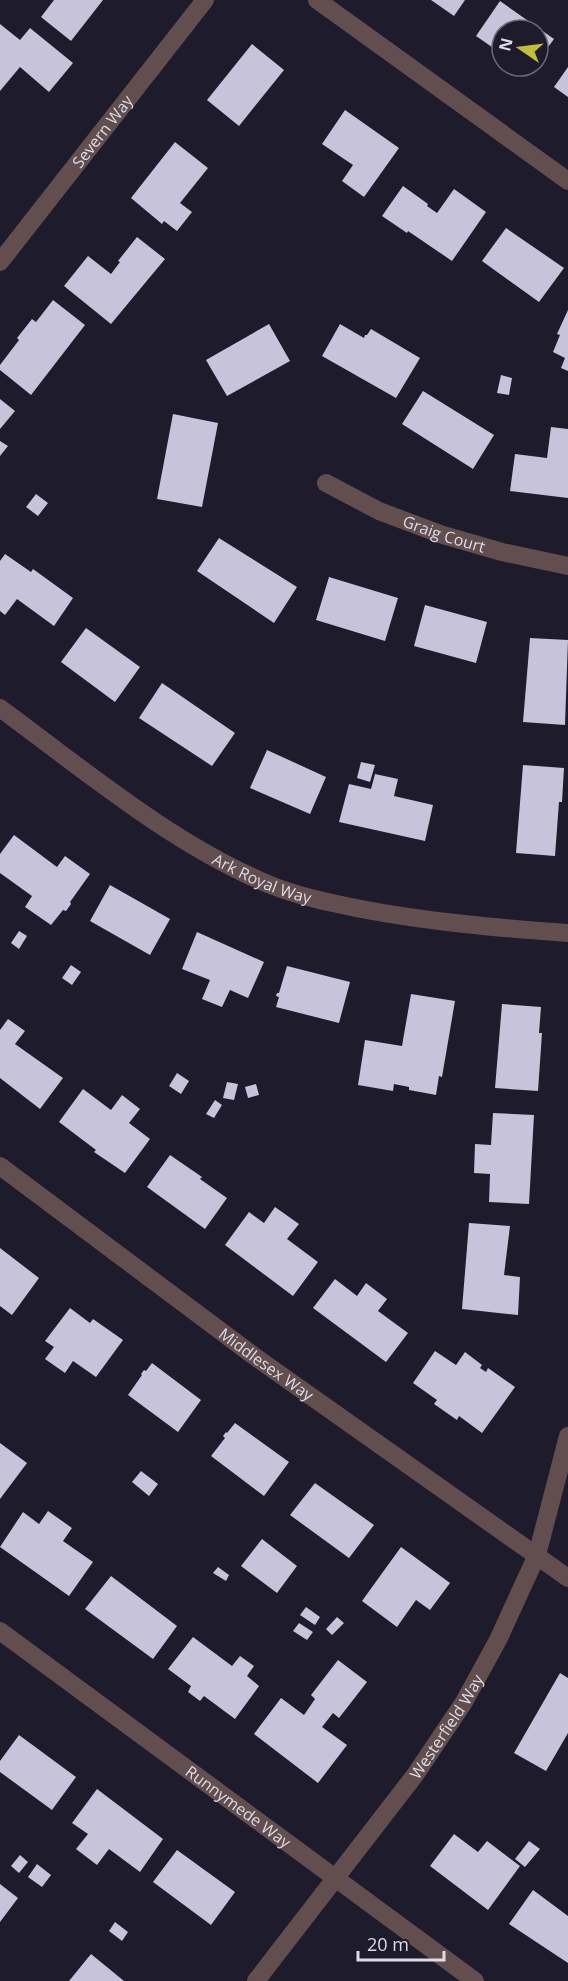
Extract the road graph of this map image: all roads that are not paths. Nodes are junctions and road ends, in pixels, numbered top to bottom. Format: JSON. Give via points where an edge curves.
{"nodes":[{"id":1,"x":205,"y":0,"type":"edge"},
{"id":2,"x":317,"y":0,"type":"edge"},
{"id":3,"x":568,"y":181,"type":"edge"},
{"id":4,"x":0,"y":262,"type":"edge"},
{"id":5,"x":326,"y":483,"type":"dead end"},
{"id":6,"x":568,"y":566,"type":"edge"},
{"id":7,"x":0,"y":708,"type":"edge"},
{"id":8,"x":568,"y":933,"type":"edge"},
{"id":9,"x":0,"y":1167,"type":"edge"},
{"id":10,"x":568,"y":1436,"type":"edge"},
{"id":11,"x":537,"y":1556,"type":"junction"},
{"id":12,"x":568,"y":1578,"type":"edge"},
{"id":13,"x":0,"y":1631,"type":"edge"},
{"id":14,"x":336,"y":1878,"type":"junction"},
{"id":15,"x":256,"y":1981,"type":"edge"},
{"id":16,"x":475,"y":1981,"type":"edge"}],
"edges":[{"from":1,"to":4,"type":"street","name":"Severn Way"},
{"from":2,"to":3,"type":"street"},
{"from":5,"to":6,"type":"street","name":"Graig Court","via":[[379,511],[443,535]]},
{"from":7,"to":8,"type":"street","name":"Ark Royal Way","via":[[157,822],[214,857],[274,886],[402,916]]},
{"from":9,"to":11,"type":"street","name":"Middlesex Way","via":[[254,1356]]},
{"from":10,"to":11,"type":"street","name":"Westerfield Way"},
{"from":11,"to":12,"type":"street","name":"Middlesex Way"},
{"from":11,"to":14,"type":"street","name":"Westerfield Way","via":[[464,1702],[415,1775]]},
{"from":13,"to":14,"type":"street","name":"Runnymede Way"},
{"from":14,"to":15,"type":"street","name":"Westerfield Way"},
{"from":14,"to":16,"type":"street","name":"Runnymede Way"}]}
